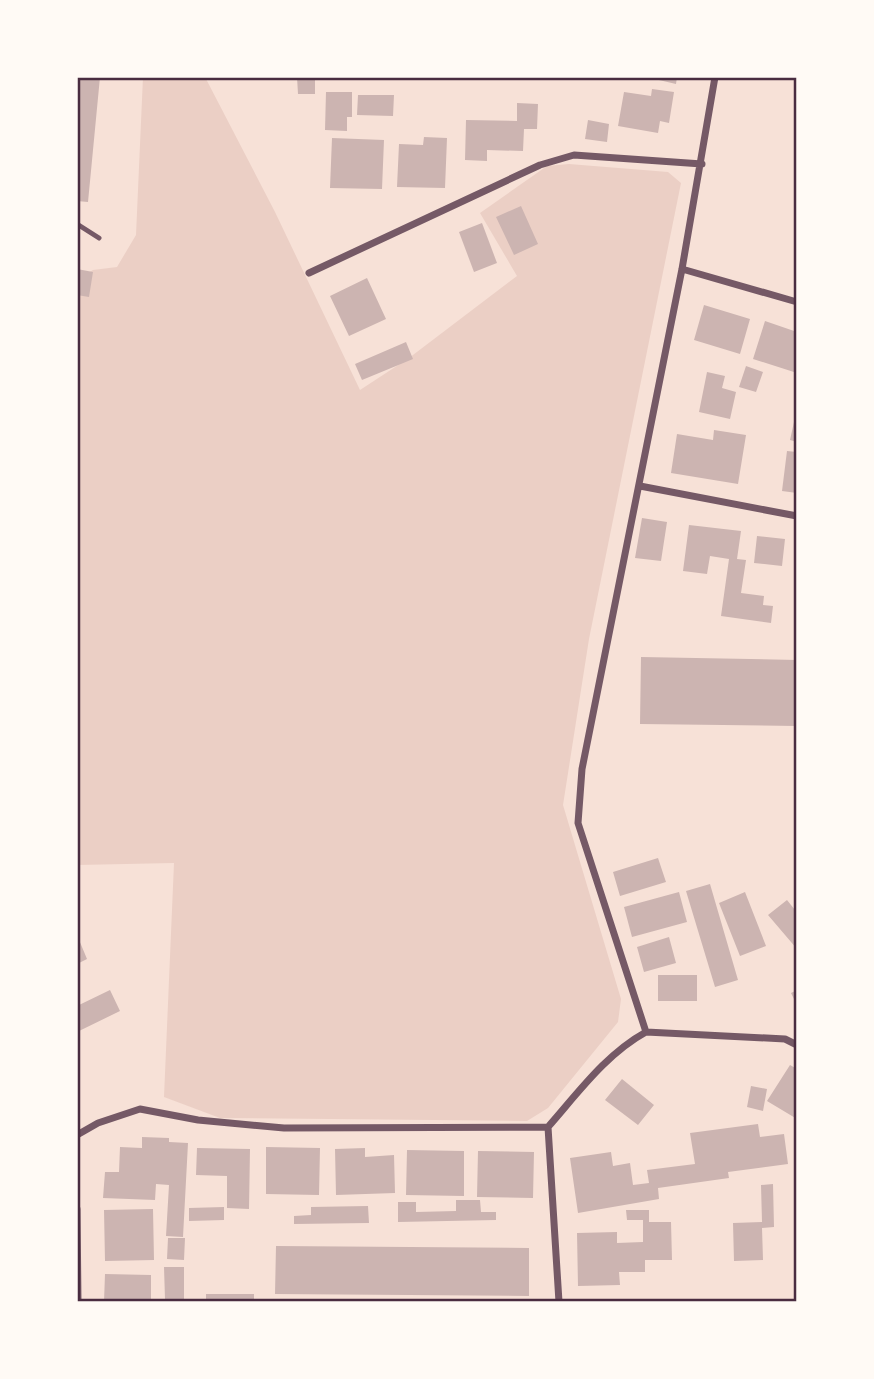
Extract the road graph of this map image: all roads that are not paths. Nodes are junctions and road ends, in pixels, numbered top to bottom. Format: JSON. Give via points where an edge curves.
{"nodes":[{"id":1,"x":715,"y":77,"type":"edge"},
{"id":2,"x":702,"y":164,"type":"junction"},
{"id":3,"x":77,"y":224,"type":"edge"},
{"id":4,"x":99,"y":238,"type":"dead end"},
{"id":5,"x":682,"y":269,"type":"junction"},
{"id":6,"x":309,"y":273,"type":"dead end"},
{"id":7,"x":797,"y":302,"type":"edge"},
{"id":8,"x":640,"y":486,"type":"junction"},
{"id":9,"x":797,"y":516,"type":"edge"},
{"id":10,"x":646,"y":1032,"type":"junction"},
{"id":11,"x":797,"y":1045,"type":"edge"},
{"id":12,"x":548,"y":1127,"type":"junction"},
{"id":13,"x":77,"y":1135,"type":"edge"},
{"id":14,"x":77,"y":1209,"type":"edge"},
{"id":15,"x":78,"y":1302,"type":"edge"},
{"id":16,"x":559,"y":1302,"type":"edge"}],
"edges":[{"from":1,"to":2,"type":"street"},
{"from":2,"to":5,"type":"street"},
{"from":2,"to":6,"type":"street","via":[[574,155],[540,165]]},
{"from":3,"to":4,"type":"lane"},
{"from":5,"to":7,"type":"street"},
{"from":5,"to":8,"type":"street"},
{"from":8,"to":9,"type":"street"},
{"from":8,"to":10,"type":"street","via":[[582,769],[578,823]]},
{"from":10,"to":11,"type":"street","via":[[785,1039]]},
{"from":10,"to":12,"type":"street","via":[[604,1063]]},
{"from":12,"to":13,"type":"street","via":[[284,1128],[141,1109]]},
{"from":12,"to":16,"type":"street"},
{"from":14,"to":15,"type":"street"}]}
